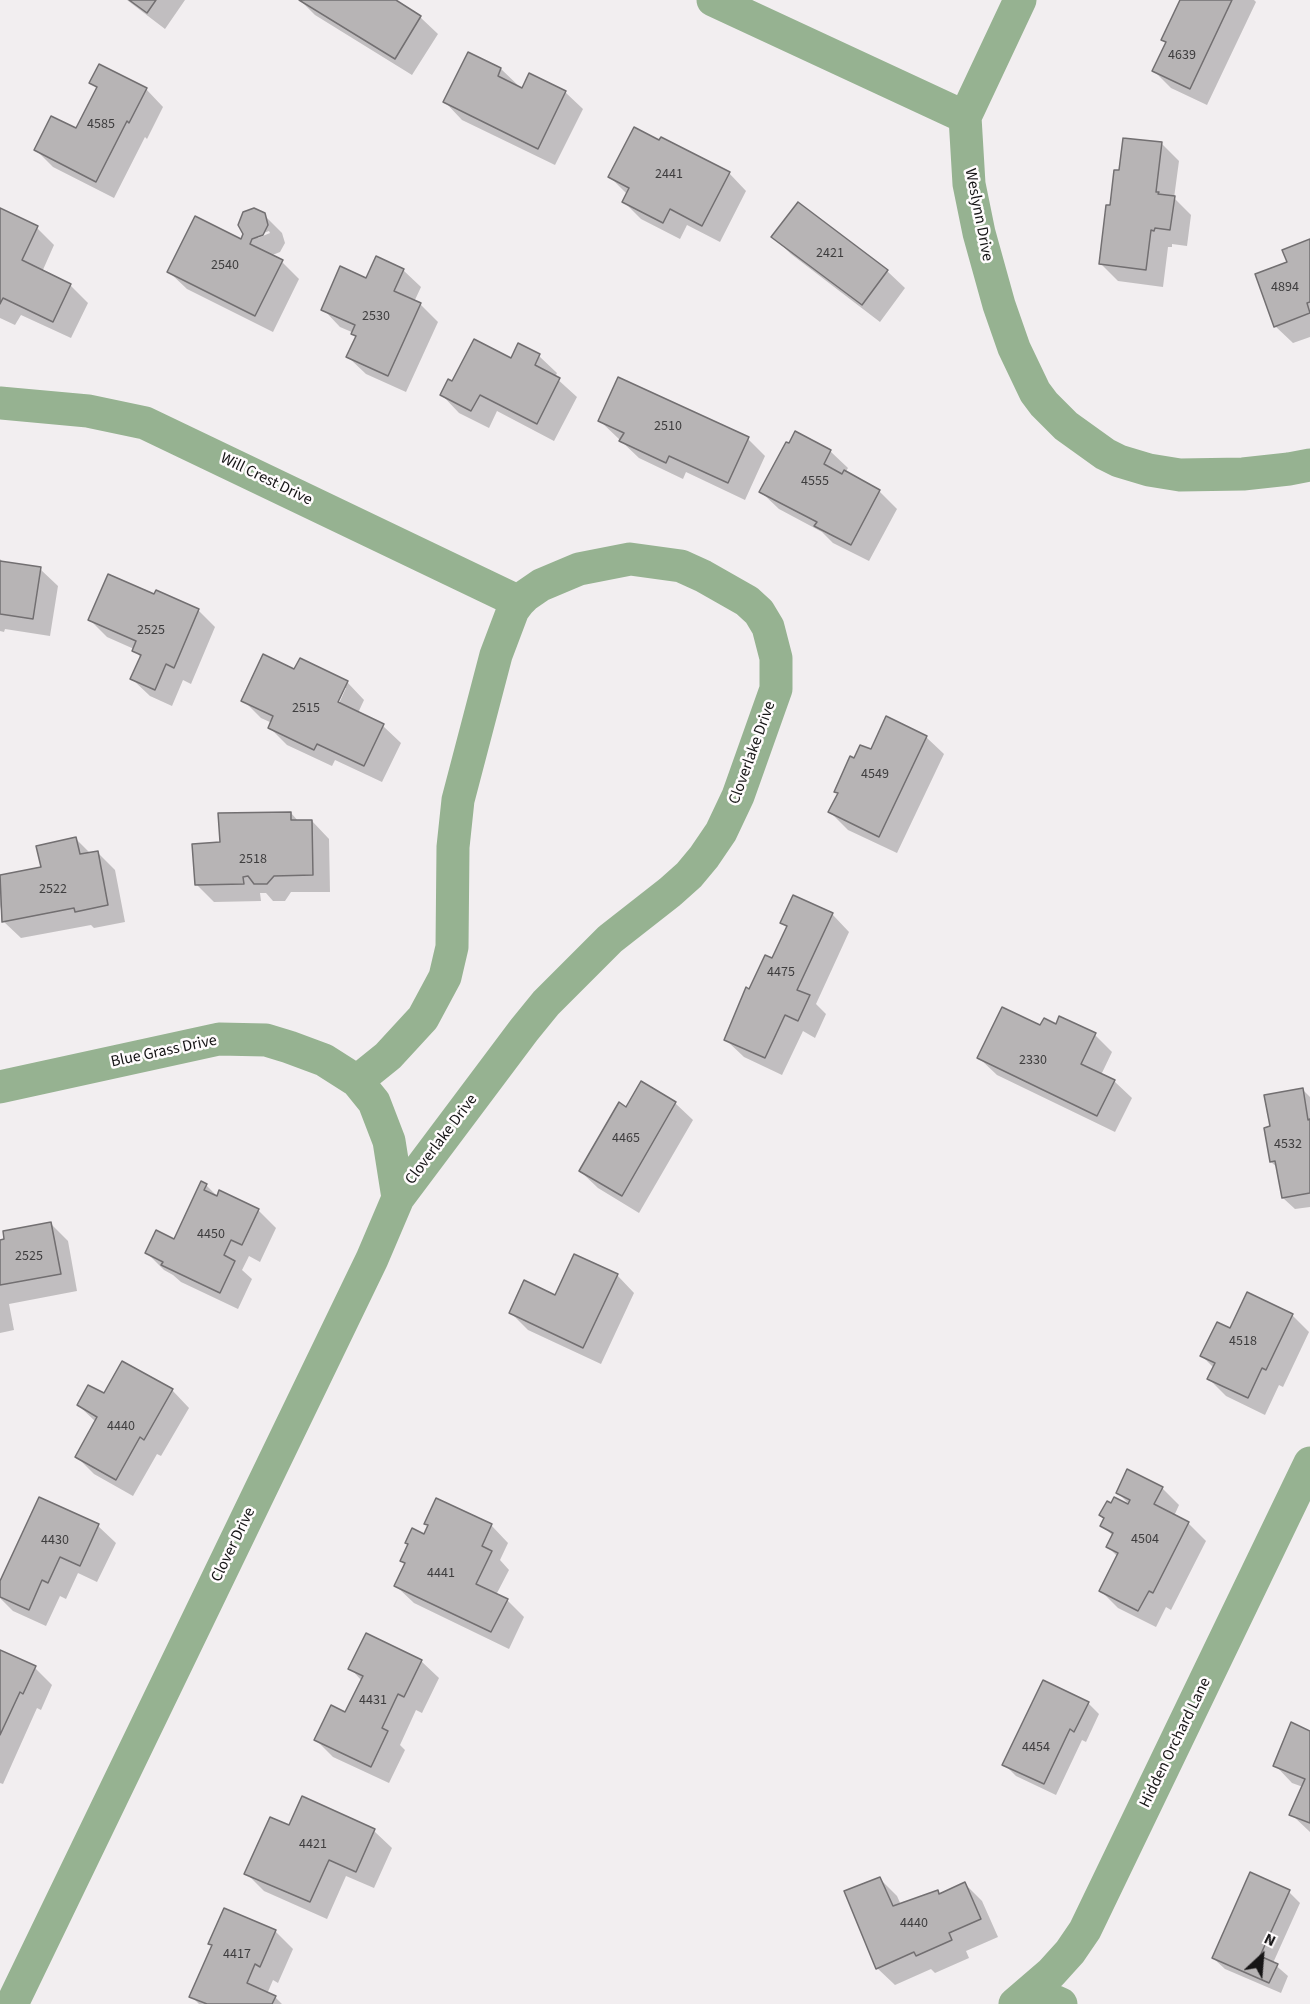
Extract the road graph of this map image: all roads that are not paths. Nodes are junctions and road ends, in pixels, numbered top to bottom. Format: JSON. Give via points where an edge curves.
{"nodes":[{"id":1,"x":713,"y":0,"type":"edge"},
{"id":2,"x":1020,"y":0,"type":"edge"},
{"id":3,"x":965,"y":117,"type":"junction"},
{"id":4,"x":0,"y":403,"type":"edge"},
{"id":5,"x":1310,"y":465,"type":"edge"},
{"id":6,"x":519,"y":602,"type":"junction"},
{"id":7,"x":357,"y":1081,"type":"junction"},
{"id":8,"x":0,"y":1087,"type":"edge"},
{"id":9,"x":398,"y":1198,"type":"junction"},
{"id":10,"x":1310,"y":1463,"type":"edge"},
{"id":11,"x":1036,"y":2000,"type":"edge"},
{"id":12,"x":12,"y":2004,"type":"edge"}],
"edges":[{"from":1,"to":3,"type":"street"},
{"from":2,"to":3,"type":"street"},
{"from":3,"to":5,"type":"street","name":"Weslynn Drive","via":[[969,184],[982,248],[1014,348],[1044,404],[1066,426],[1105,454],[1149,470],[1196,475],[1258,473]]},
{"from":4,"to":6,"type":"street","name":"Will Crest Drive","via":[[88,411],[145,423]]},
{"from":6,"to":7,"type":"street","name":"Cloverlake Drive","via":[[496,654],[458,800],[453,848],[452,947],[445,977],[423,1018],[388,1056]]},
{"from":6,"to":9,"type":"street","name":"Cloverlake Drive","via":[[541,585],[579,569],[630,559],[681,566],[731,591],[759,612],[772,640],[776,689],[730,816],[704,857],[670,892],[597,951],[546,1003]]},
{"from":7,"to":8,"type":"street","name":"Blue Grass Drive","via":[[324,1060],[289,1047],[266,1040],[219,1039]]},
{"from":7,"to":9,"type":"street","via":[[381,1117]]},
{"from":9,"to":12,"type":"street","name":"Clover Drive"},
{"from":10,"to":11,"type":"street","name":"Hidden Orchard Lane","via":[[1096,1908]]}]}
